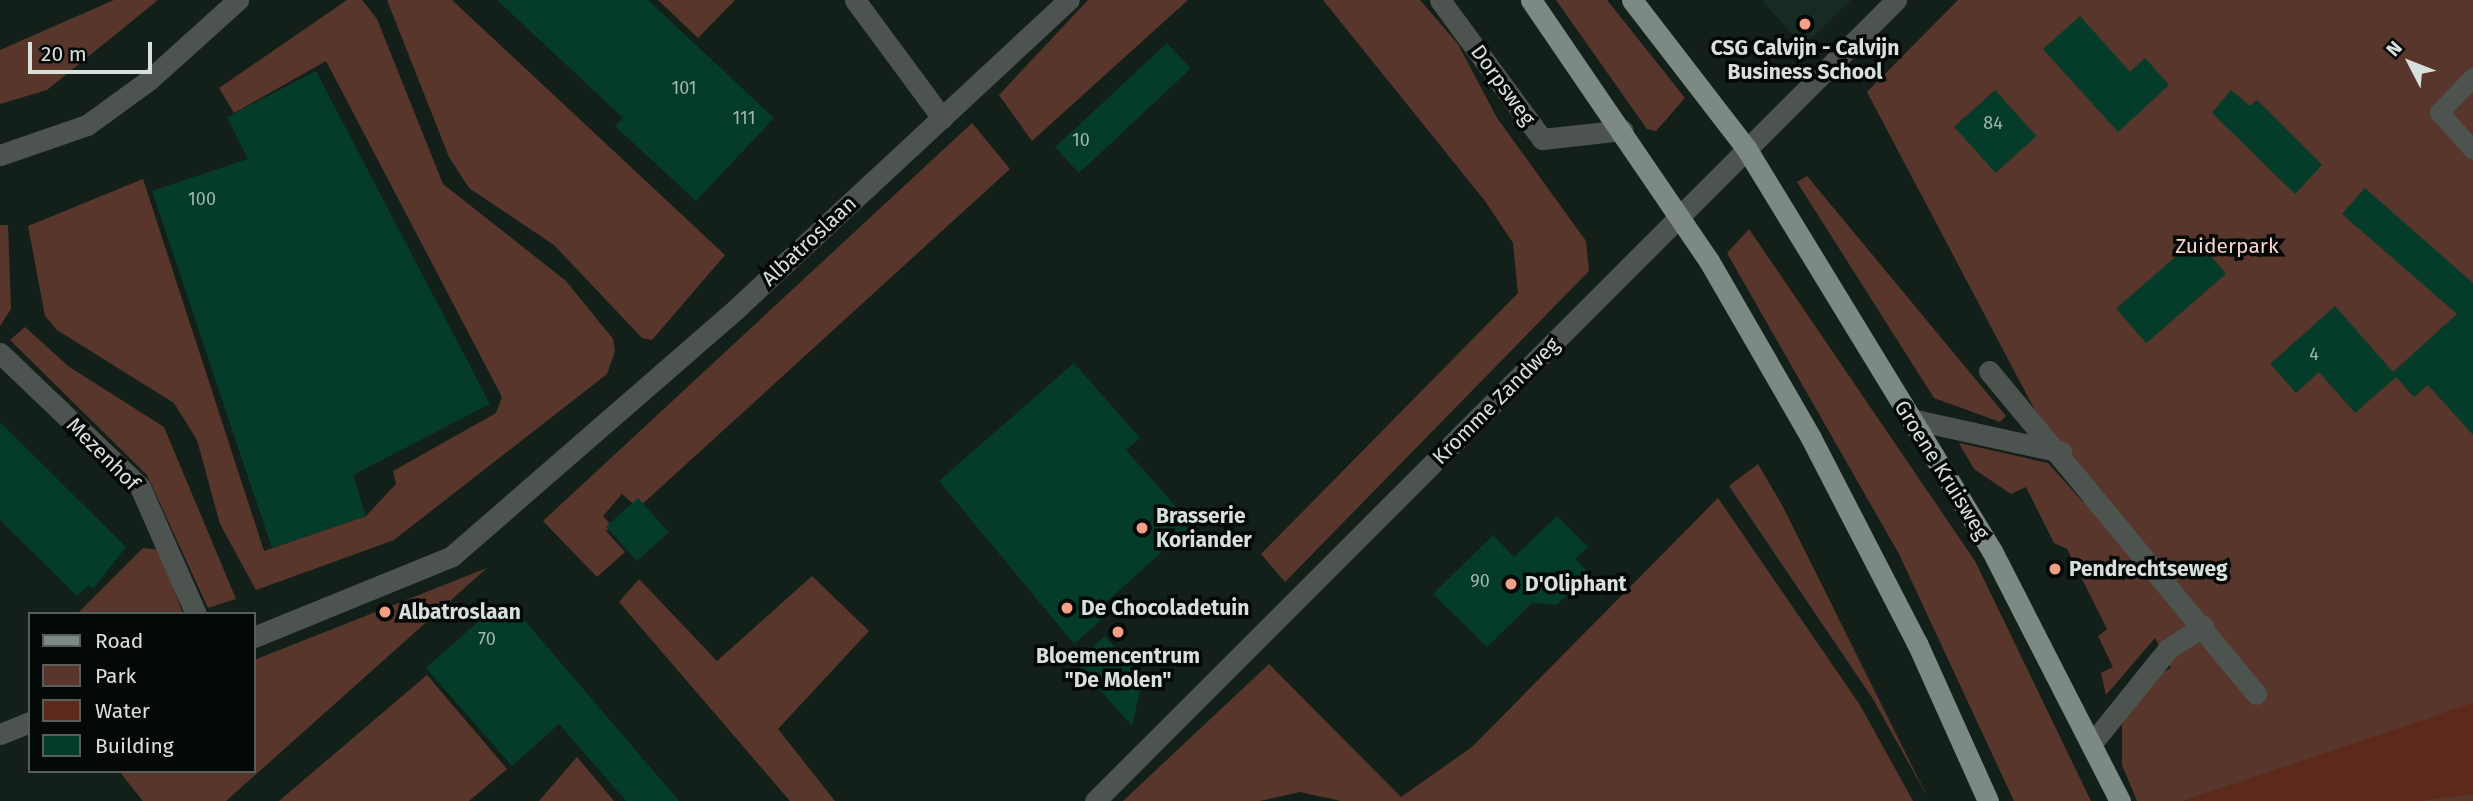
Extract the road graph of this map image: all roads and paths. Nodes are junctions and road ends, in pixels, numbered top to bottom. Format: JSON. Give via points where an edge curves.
{"nodes":[{"id":1,"x":238,"y":0,"type":"edge"},
{"id":2,"x":855,"y":0,"type":"edge"},
{"id":3,"x":1069,"y":0,"type":"edge"},
{"id":4,"x":1440,"y":0,"type":"edge"},
{"id":5,"x":1531,"y":0,"type":"edge"},
{"id":6,"x":1632,"y":0,"type":"edge"},
{"id":7,"x":1896,"y":0,"type":"edge"},
{"id":8,"x":2473,"y":77,"type":"edge"},
{"id":9,"x":942,"y":118,"type":"junction"},
{"id":10,"x":1623,"y":130,"type":"junction"},
{"id":11,"x":1746,"y":148,"type":"junction"},
{"id":12,"x":2473,"y":149,"type":"edge"},
{"id":13,"x":0,"y":155,"type":"edge"},
{"id":14,"x":1679,"y":216,"type":"junction"},
{"id":15,"x":0,"y":353,"type":"edge"},
{"id":16,"x":1989,"y":370,"type":"dead end"},
{"id":17,"x":1911,"y":419,"type":"junction"},
{"id":18,"x":2060,"y":452,"type":"junction"},
{"id":19,"x":195,"y":612,"type":"edge"},
{"id":20,"x":2203,"y":626,"type":"junction"},
{"id":21,"x":256,"y":636,"type":"edge"},
{"id":22,"x":2256,"y":694,"type":"dead end"},
{"id":23,"x":28,"y":723,"type":"edge"},
{"id":24,"x":0,"y":734,"type":"edge"},
{"id":25,"x":2094,"y":742,"type":"junction"},
{"id":26,"x":2119,"y":797,"type":"edge"},
{"id":27,"x":1095,"y":801,"type":"edge"},
{"id":28,"x":1988,"y":801,"type":"edge"}],
"edges":[{"from":1,"to":13,"type":"street","via":[[149,80],[87,125]]},
{"from":2,"to":9,"type":"street"},
{"from":3,"to":9,"type":"street","name":"Albatroslaan"},
{"from":4,"to":10,"type":"street","name":"Dorpsweg","via":[[1542,139]]},
{"from":5,"to":10,"type":"main road"},
{"from":6,"to":11,"type":"main road"},
{"from":7,"to":11,"type":"street","name":"Kromme Zandweg"},
{"from":8,"to":12,"type":"lane","via":[[2439,112]]},
{"from":9,"to":21,"type":"street","name":"Albatroslaan","via":[[452,556]]},
{"from":10,"to":14,"type":"main road"},
{"from":11,"to":14,"type":"street","name":"Kromme Zandweg"},
{"from":11,"to":17,"type":"main road","name":"Groene Kruisweg"},
{"from":14,"to":27,"type":"street","name":"Kromme Zandweg"},
{"from":14,"to":28,"type":"main road","via":[[1866,538]]},
{"from":15,"to":19,"type":"street","name":"Mezenhof","via":[[139,487]]},
{"from":16,"to":18,"type":"street"},
{"from":17,"to":18,"type":"street"},
{"from":17,"to":25,"type":"main road","name":"Groene Kruisweg","via":[[2019,596]]},
{"from":18,"to":20,"type":"street"},
{"from":20,"to":22,"type":"street"},
{"from":20,"to":25,"type":"street","via":[[2168,649]]},
{"from":23,"to":24,"type":"street"},
{"from":25,"to":26,"type":"main road","name":"Groene Kruisweg"}]}
